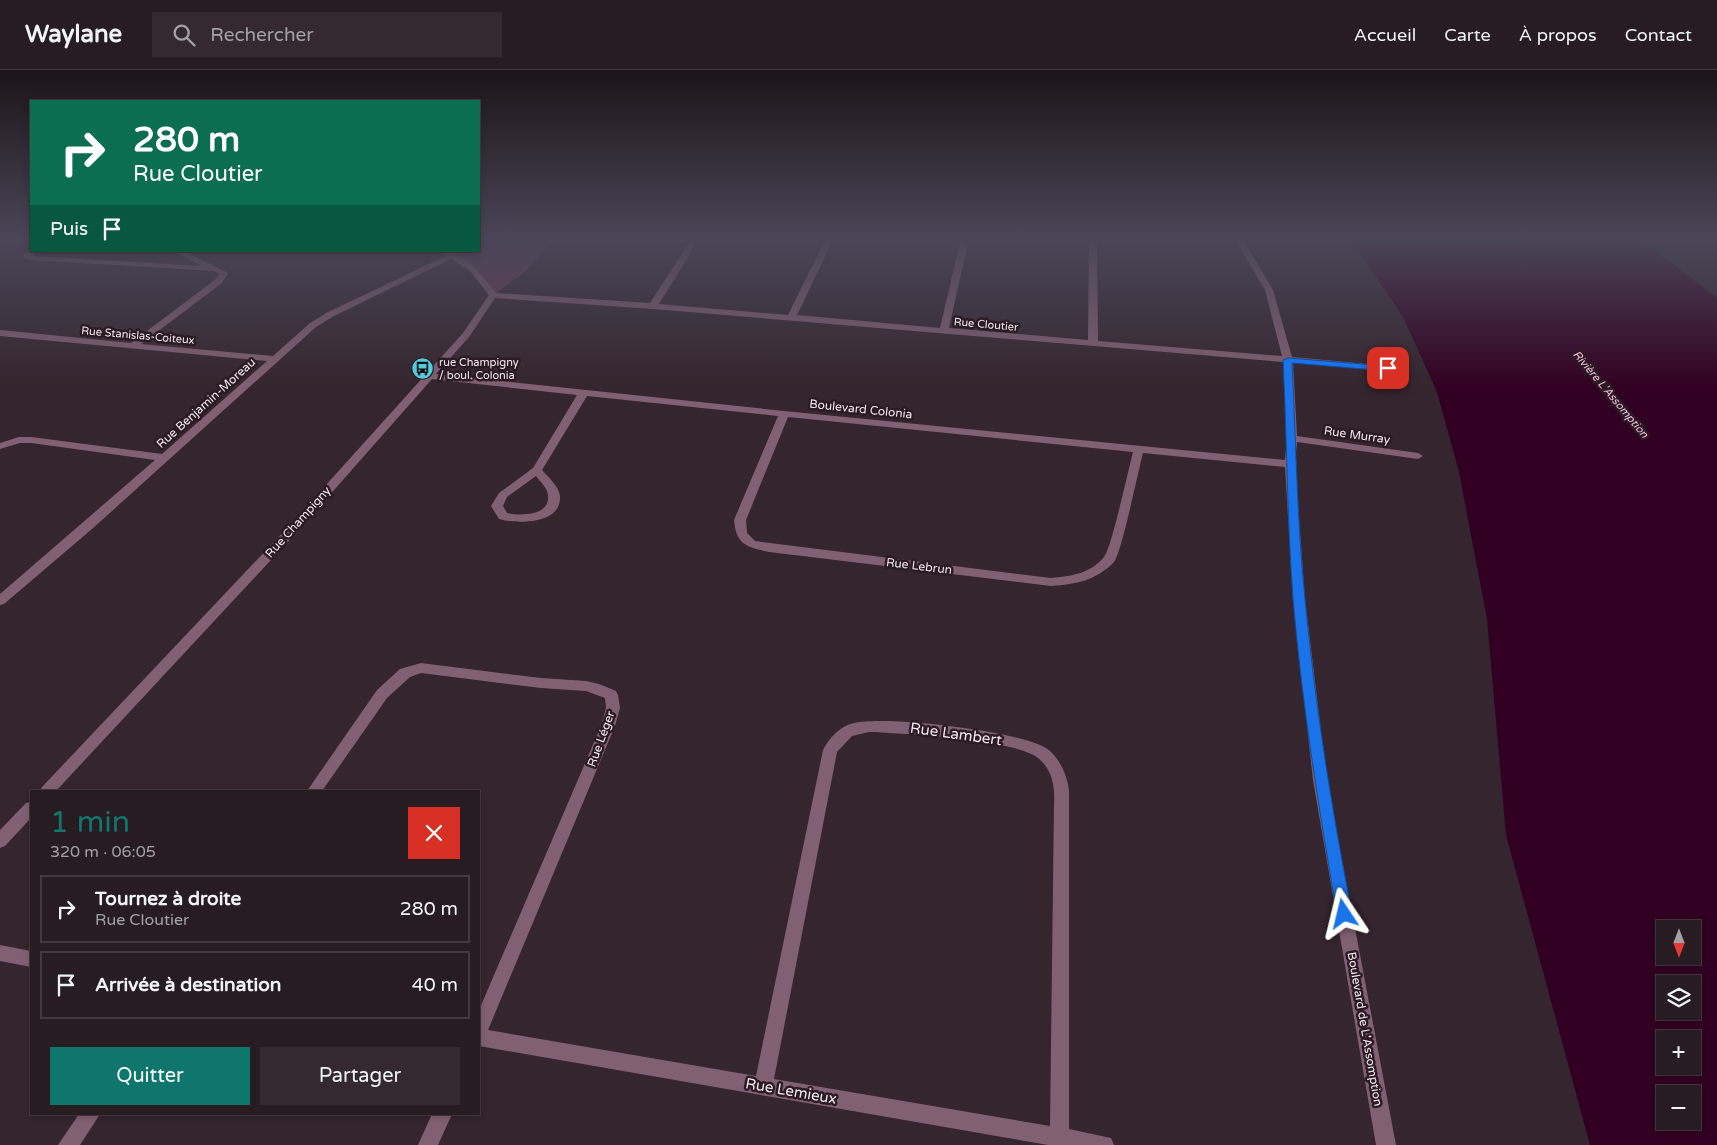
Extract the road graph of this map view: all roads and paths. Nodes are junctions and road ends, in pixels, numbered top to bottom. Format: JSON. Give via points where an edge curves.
{"nodes":[{"id":1,"x":209,"y":288,"type":"edge"},
{"id":2,"x":381,"y":288,"type":"edge"},
{"id":3,"x":488,"y":288,"type":"edge"},
{"id":4,"x":664,"y":288,"type":"edge"},
{"id":5,"x":806,"y":288,"type":"edge"},
{"id":6,"x":954,"y":288,"type":"edge"},
{"id":7,"x":1093,"y":288,"type":"edge"},
{"id":8,"x":1268,"y":288,"type":"edge"},
{"id":9,"x":493,"y":295,"type":"junction"},
{"id":10,"x":653,"y":306,"type":"junction"},
{"id":11,"x":791,"y":318,"type":"junction"},
{"id":12,"x":944,"y":331,"type":"junction"},
{"id":13,"x":0,"y":333,"type":"edge"},
{"id":14,"x":1093,"y":344,"type":"junction"},
{"id":15,"x":132,"y":346,"type":"junction"},
{"id":16,"x":274,"y":359,"type":"junction"},
{"id":17,"x":1288,"y":360,"type":"junction"},
{"id":18,"x":1388,"y":368,"type":"dead end"},
{"id":19,"x":429,"y":376,"type":"junction"},
{"id":20,"x":584,"y":392,"type":"junction"},
{"id":21,"x":784,"y":414,"type":"junction"},
{"id":22,"x":1292,"y":438,"type":"junction"},
{"id":23,"x":0,"y":446,"type":"edge"},
{"id":24,"x":1139,"y":448,"type":"junction"},
{"id":25,"x":1418,"y":456,"type":"dead end"},
{"id":26,"x":164,"y":458,"type":"junction"},
{"id":27,"x":1290,"y":464,"type":"junction"},
{"id":28,"x":537,"y":470,"type":"junction"},
{"id":29,"x":0,"y":601,"type":"edge"},
{"id":30,"x":48,"y":790,"type":"edge"},
{"id":31,"x":315,"y":790,"type":"edge"},
{"id":32,"x":30,"y":809,"type":"edge"},
{"id":33,"x":0,"y":841,"type":"edge"},
{"id":34,"x":0,"y":953,"type":"edge"},
{"id":35,"x":30,"y":959,"type":"edge"},
{"id":36,"x":480,"y":1028,"type":"edge"},
{"id":37,"x":480,"y":1037,"type":"edge"},
{"id":38,"x":763,"y":1086,"type":"junction"},
{"id":39,"x":89,"y":1115,"type":"edge"},
{"id":40,"x":442,"y":1115,"type":"edge"},
{"id":41,"x":1059,"y":1137,"type":"junction"},
{"id":42,"x":68,"y":1145,"type":"edge"},
{"id":43,"x":428,"y":1145,"type":"edge"},
{"id":44,"x":1104,"y":1145,"type":"edge"},
{"id":45,"x":1386,"y":1145,"type":"edge"}],
"edges":[{"from":1,"to":15,"type":"street"},
{"from":2,"to":16,"type":"street","name":"Rue Benjamin-Moreau","via":[[313,325]]},
{"from":3,"to":9,"type":"street"},
{"from":4,"to":10,"type":"street"},
{"from":5,"to":11,"type":"street"},
{"from":6,"to":12,"type":"street"},
{"from":7,"to":14,"type":"street"},
{"from":8,"to":17,"type":"street","name":"Boulevard de L'Assomption"},
{"from":9,"to":10,"type":"street","name":"Rue Cloutier"},
{"from":9,"to":19,"type":"street","name":"Rue Champigny","via":[[466,335]]},
{"from":10,"to":11,"type":"street","name":"Rue Cloutier"},
{"from":11,"to":12,"type":"street","name":"Rue Cloutier"},
{"from":12,"to":14,"type":"street","name":"Rue Cloutier"},
{"from":13,"to":15,"type":"street","name":"Rue Stanislas-Coiteux"},
{"from":14,"to":17,"type":"street","name":"Rue Cloutier"},
{"from":15,"to":16,"type":"street","name":"Rue Stanislas-Coiteux"},
{"from":16,"to":26,"type":"street","name":"Rue Benjamin-Moreau"},
{"from":17,"to":18,"type":"street","name":"Rue Cloutier"},
{"from":17,"to":22,"type":"street","name":"Boulevard de L'Assomption"},
{"from":19,"to":20,"type":"street","name":"Boulevard Colonia"},
{"from":19,"to":30,"type":"street","name":"Rue Champigny","via":[[293,530]]},
{"from":20,"to":21,"type":"street","name":"Boulevard Colonia"},
{"from":20,"to":28,"type":"street"},
{"from":21,"to":24,"type":"street","name":"Boulevard Colonia"},
{"from":21,"to":24,"type":"street","name":"Rue Lebrun","via":[[740,520],[741,534],[751,544],[1051,582],[1080,579],[1110,558]]},
{"from":22,"to":25,"type":"street","name":"Rue Murray"},
{"from":22,"to":27,"type":"street","name":"Boulevard de L'Assomption"},
{"from":23,"to":26,"type":"street","via":[[31,440]]},
{"from":24,"to":27,"type":"street","name":"Boulevard Colonia"},
{"from":26,"to":29,"type":"street","name":"Rue Benjamin-Moreau"},
{"from":27,"to":45,"type":"street","name":"Boulevard de L'Assomption","via":[[1299,599],[1320,780]]},
{"from":28,"to":28,"type":"street","via":[[498,500],[497,506],[503,516],[528,519],[552,505],[554,493]]},
{"from":31,"to":36,"type":"street","name":"Rue Léger","via":[[382,694],[405,673],[421,668],[438,669],[544,684],[580,684],[600,688],[611,695],[613,708],[608,726]]},
{"from":32,"to":33,"type":"street"},
{"from":34,"to":35,"type":"street"},
{"from":37,"to":38,"type":"street","name":"Rue Lemieux"},
{"from":38,"to":41,"type":"street","name":"Rue Lemieux"},
{"from":38,"to":41,"type":"street","name":"Rue Lambert","via":[[830,750],[842,734],[874,726],[905,727],[1017,743],[1042,752],[1060,779]]},
{"from":39,"to":42,"type":"street"},
{"from":40,"to":43,"type":"street"},
{"from":41,"to":44,"type":"street","name":"Rue Lemieux"}]}
